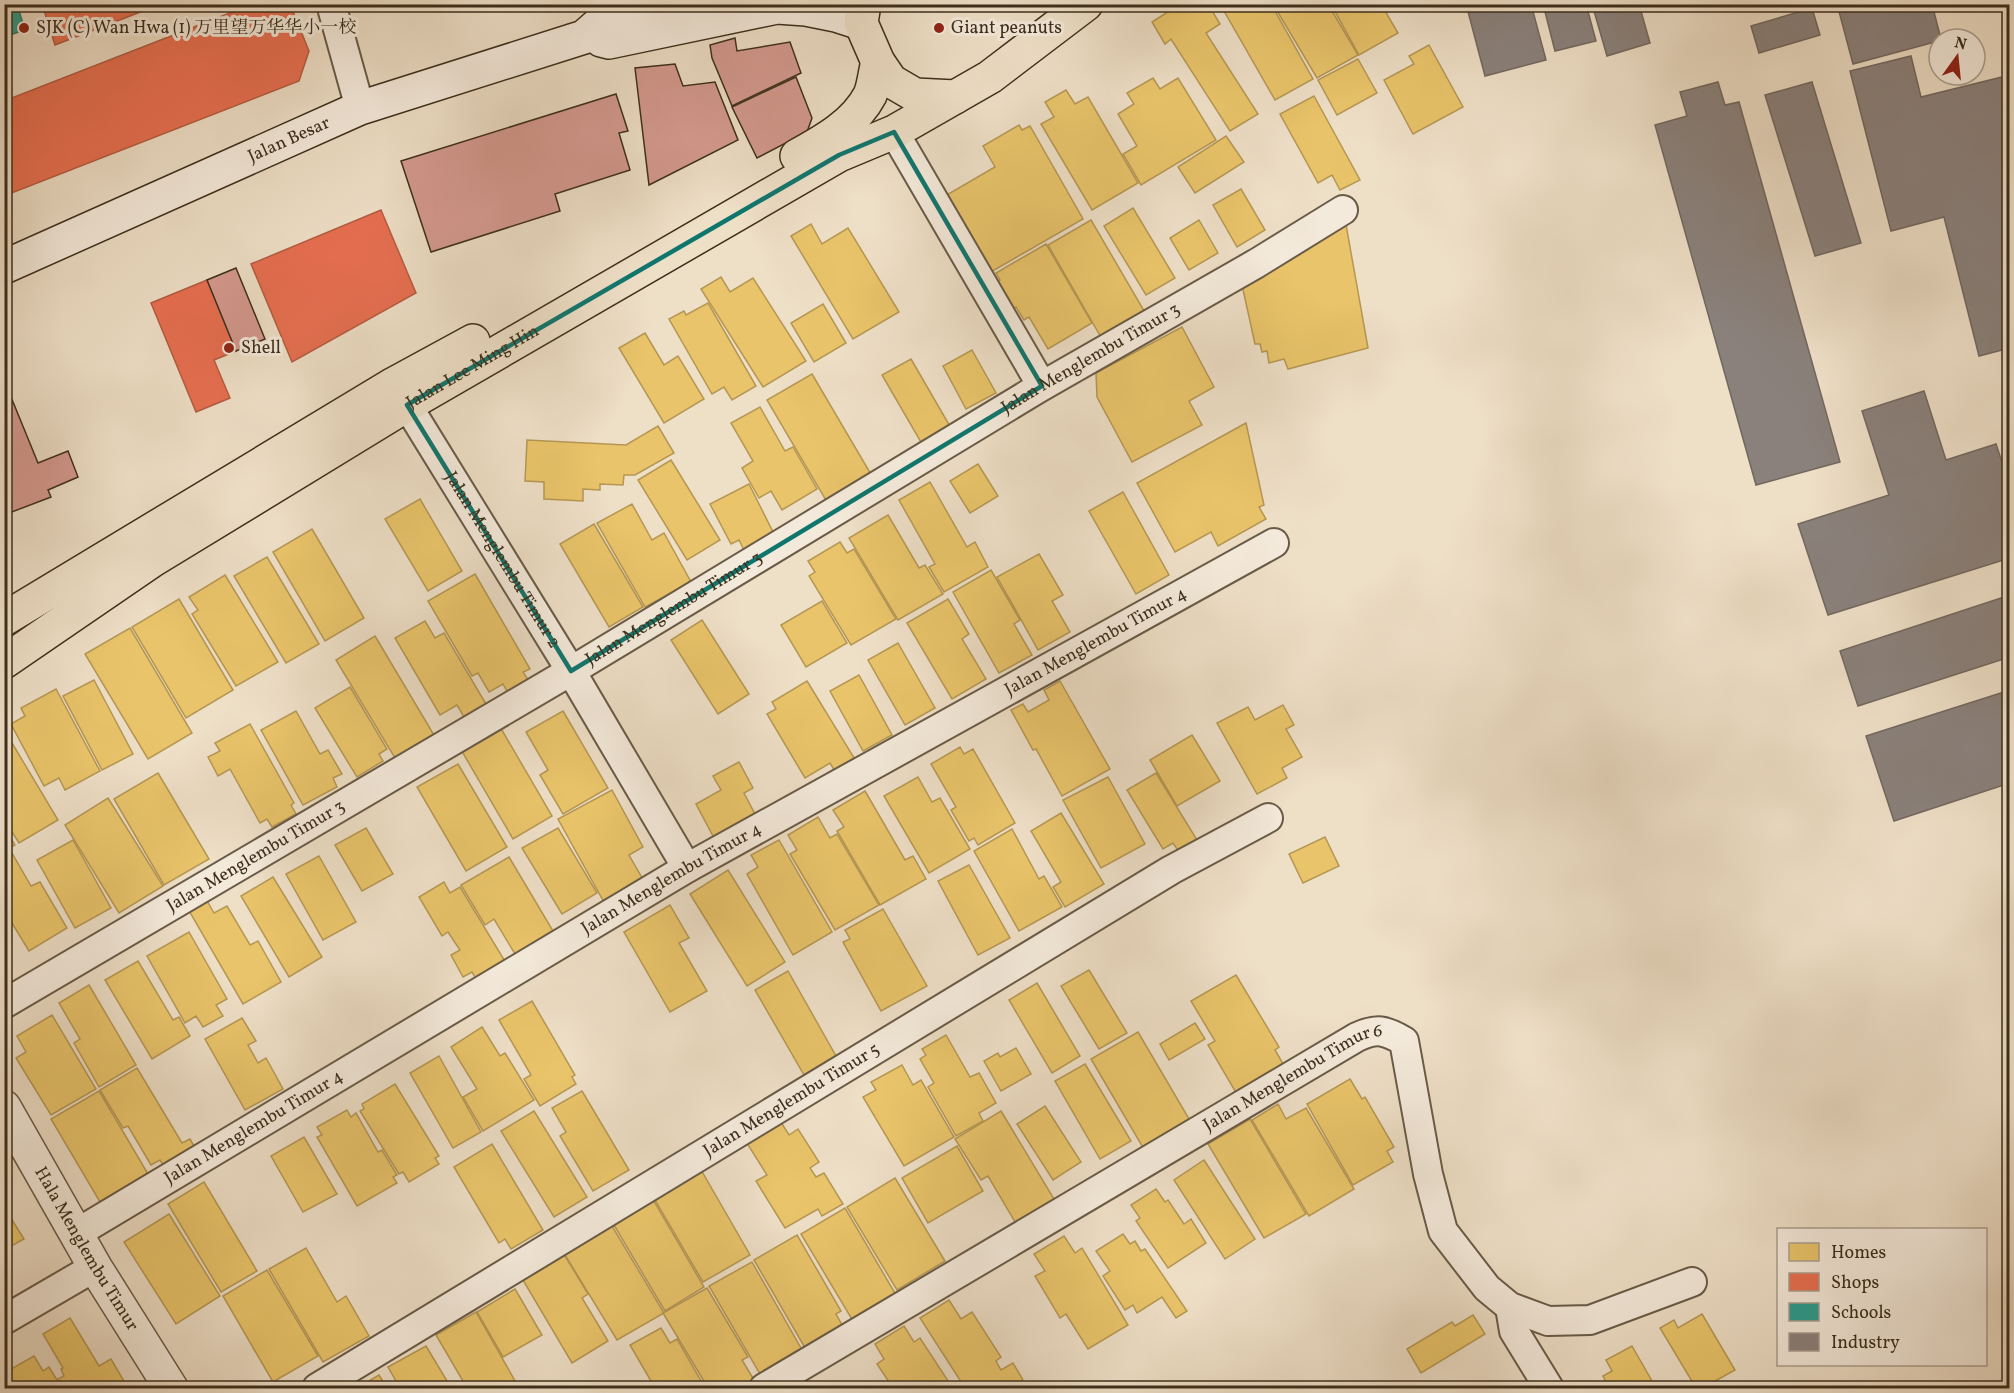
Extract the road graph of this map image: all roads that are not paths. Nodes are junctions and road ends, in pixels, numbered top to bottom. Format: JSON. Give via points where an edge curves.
{"nodes":[{"id":1,"x":331,"y":4,"type":"edge"},
{"id":2,"x":667,"y":4,"type":"edge"},
{"id":3,"x":1059,"y":4,"type":"edge"},
{"id":4,"x":1086,"y":4,"type":"edge"},
{"id":5,"x":863,"y":14,"type":"edge"},
{"id":6,"x":1046,"y":36,"type":"junction"},
{"id":7,"x":584,"y":38,"type":"junction"},
{"id":8,"x":878,"y":62,"type":"junction"},
{"id":9,"x":955,"y":98,"type":"junction"},
{"id":10,"x":360,"y":108,"type":"junction"},
{"id":11,"x":894,"y":132,"type":"junction"},
{"id":12,"x":1343,"y":210,"type":"dead end"},
{"id":13,"x":4,"y":267,"type":"edge"},
{"id":14,"x":1042,"y":386,"type":"junction"},
{"id":15,"x":407,"y":405,"type":"junction"},
{"id":16,"x":1274,"y":543,"type":"dead end"},
{"id":17,"x":4,"y":619,"type":"edge"},
{"id":18,"x":4,"y":662,"type":"edge"},
{"id":19,"x":571,"y":671,"type":"junction"},
{"id":20,"x":1268,"y":818,"type":"dead end"},
{"id":21,"x":687,"y":868,"type":"junction"},
{"id":22,"x":4,"y":1004,"type":"edge"},
{"id":23,"x":4,"y":1107,"type":"edge"},
{"id":24,"x":77,"y":1233,"type":"junction"},
{"id":25,"x":95,"y":1267,"type":"junction"},
{"id":26,"x":1692,"y":1282,"type":"dead end"},
{"id":27,"x":1510,"y":1306,"type":"junction"},
{"id":28,"x":4,"y":1320,"type":"edge"},
{"id":29,"x":171,"y":1389,"type":"edge"},
{"id":30,"x":317,"y":1389,"type":"edge"},
{"id":31,"x":764,"y":1389,"type":"edge"},
{"id":32,"x":1549,"y":1389,"type":"edge"}],
"edges":[{"from":1,"to":10,"type":"street"},
{"from":2,"to":7,"type":"main road","name":"Jalan Besar","via":[[600,23]]},
{"from":3,"to":6,"type":"main road"},
{"from":4,"to":6,"type":"main road","name":"Jalan Lee Ming Hin"},
{"from":5,"to":7,"type":"main road","name":"Jalan Besar","via":[[777,7],[609,42]]},
{"from":5,"to":8,"type":"main road"},
{"from":6,"to":9,"type":"main road","name":"Jalan Lee Ming Hin"},
{"from":7,"to":10,"type":"main road","name":"Jalan Besar"},
{"from":8,"to":9,"type":"main road","via":[[891,81],[915,94]]},
{"from":8,"to":17,"type":"main road","name":"Jalan Lee Ming Hin","via":[[870,94],[853,118],[823,142],[394,384]]},
{"from":9,"to":11,"type":"main road","name":"Jalan Lee Ming Hin"},
{"from":10,"to":13,"type":"main road","name":"Jalan Besar"},
{"from":11,"to":14,"type":"street"},
{"from":11,"to":15,"type":"main road","name":"Jalan Lee Ming Hin","via":[[839,155]]},
{"from":12,"to":14,"type":"street","name":"Jalan Menglembu Timur 3"},
{"from":14,"to":19,"type":"street","name":"Jalan Menglembu Timur 3"},
{"from":15,"to":18,"type":"main road","name":"Jalan Lee Ming Hin","via":[[153,560]]},
{"from":15,"to":19,"type":"street","name":"Jalan Menglembu Timur 2"},
{"from":16,"to":21,"type":"street","name":"Jalan Menglembu Timur 4"},
{"from":19,"to":21,"type":"street","name":"Jalan Menglembu Timur 2"},
{"from":19,"to":22,"type":"street","name":"Jalan Menglembu Timur 3"},
{"from":20,"to":30,"type":"street","name":"Jalan Menglembu Timur 5","via":[[1172,870]]},
{"from":21,"to":24,"type":"street","name":"Jalan Menglembu Timur 4"},
{"from":23,"to":24,"type":"main road","name":"Hala Menglembu Timur"},
{"from":24,"to":25,"type":"main road","name":"Hala Menglembu Timur"},
{"from":25,"to":28,"type":"street"},
{"from":25,"to":29,"type":"main road","name":"Hala Menglembu Timur"},
{"from":26,"to":27,"type":"street","name":"Jalan Menglembu Timur 6","via":[[1590,1320],[1548,1322]]},
{"from":27,"to":31,"type":"street","name":"Jalan Menglembu Timur 6","via":[[1487,1288],[1443,1231],[1428,1174],[1404,1041],[1390,1033],[1372,1030]]},
{"from":27,"to":32,"type":"street","via":[[1514,1331]]}]}
